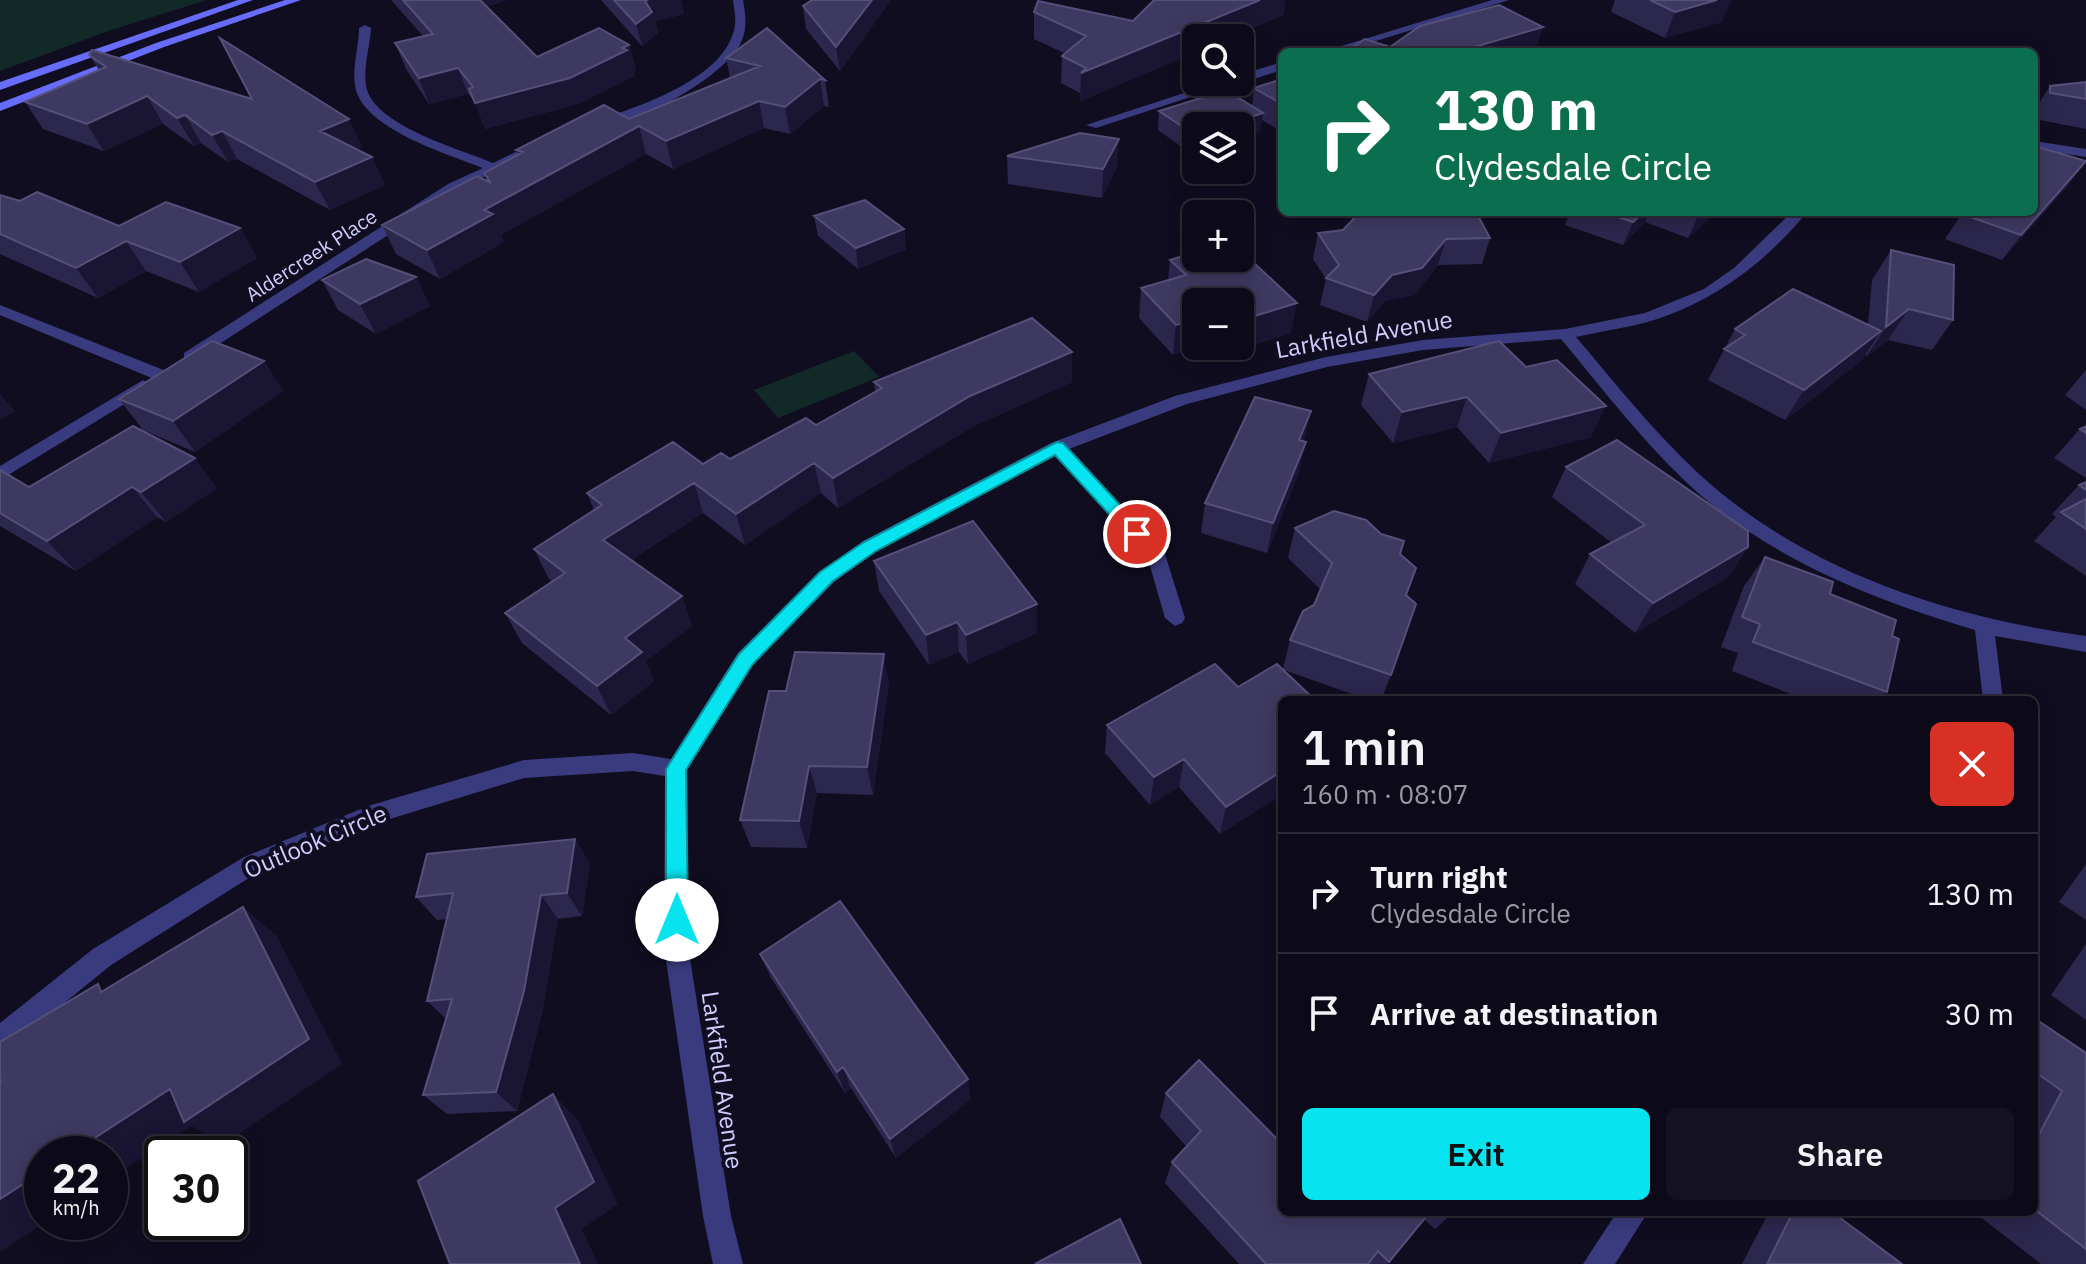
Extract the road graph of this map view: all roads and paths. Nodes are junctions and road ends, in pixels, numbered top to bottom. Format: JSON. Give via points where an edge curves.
{"nodes":[{"id":1,"x":248,"y":0,"type":"edge"},
{"id":2,"x":296,"y":0,"type":"edge"},
{"id":3,"x":738,"y":0,"type":"edge"},
{"id":4,"x":1504,"y":0,"type":"edge"},
{"id":5,"x":365,"y":28,"type":"dead end"},
{"id":6,"x":1342,"y":48,"type":"edge"},
{"id":7,"x":1278,"y":67,"type":"edge"},
{"id":8,"x":1254,"y":75,"type":"edge"},
{"id":9,"x":0,"y":86,"type":"edge"},
{"id":10,"x":1185,"y":96,"type":"edge"},
{"id":11,"x":0,"y":107,"type":"edge"},
{"id":12,"x":1092,"y":125,"type":"dead end"},
{"id":13,"x":591,"y":127,"type":"edge"},
{"id":14,"x":562,"y":137,"type":"edge"},
{"id":15,"x":2038,"y":146,"type":"edge"},
{"id":16,"x":2086,"y":153,"type":"edge"},
{"id":17,"x":490,"y":166,"type":"junction"},
{"id":18,"x":1796,"y":216,"type":"edge"},
{"id":19,"x":0,"y":310,"type":"edge"},
{"id":20,"x":1565,"y":334,"type":"junction"},
{"id":21,"x":160,"y":375,"type":"junction"},
{"id":22,"x":1057,"y":447,"type":"junction"},
{"id":23,"x":0,"y":474,"type":"edge"},
{"id":24,"x":1175,"y":618,"type":"dead end"},
{"id":25,"x":1984,"y":625,"type":"junction"},
{"id":26,"x":2086,"y":644,"type":"edge"},
{"id":27,"x":1993,"y":696,"type":"edge"},
{"id":28,"x":676,"y":769,"type":"junction"},
{"id":29,"x":0,"y":1039,"type":"edge"},
{"id":30,"x":1631,"y":1216,"type":"edge"},
{"id":31,"x":728,"y":1264,"type":"edge"},
{"id":32,"x":1598,"y":1264,"type":"edge"}],
"edges":[{"from":1,"to":9,"type":"main road"},
{"from":2,"to":11,"type":"main road"},
{"from":3,"to":13,"type":"street","via":[[742,33],[705,76],[672,96]]},
{"from":4,"to":6,"type":"street"},
{"from":5,"to":17,"type":"street","via":[[361,80],[370,107],[393,125]]},
{"from":7,"to":8,"type":"street"},
{"from":10,"to":12,"type":"street"},
{"from":14,"to":17,"type":"street","name":"Aldercreek Place"},
{"from":15,"to":16,"type":"street"},
{"from":17,"to":21,"type":"street","name":"Aldercreek Place"},
{"from":18,"to":20,"type":"street","name":"Larkfield Avenue","via":[[1709,292],[1649,317]]},
{"from":19,"to":21,"type":"street"},
{"from":20,"to":22,"type":"street","name":"Larkfield Avenue","via":[[1423,345],[1326,362],[1181,400]]},
{"from":20,"to":25,"type":"street","via":[[1662,447],[1731,509],[1848,576]]},
{"from":21,"to":23,"type":"street","name":"Aldercreek Place"},
{"from":22,"to":24,"type":"street","via":[[1157,556]]},
{"from":22,"to":28,"type":"street","name":"Larkfield Avenue","via":[[870,546],[827,577],[745,659]]},
{"from":25,"to":26,"type":"street"},
{"from":25,"to":27,"type":"street"},
{"from":28,"to":29,"type":"street","name":"Outlook Circle","via":[[633,762],[524,769],[376,813],[252,864],[102,957]]},
{"from":28,"to":31,"type":"street","name":"Larkfield Avenue","via":[[676,946]]},
{"from":30,"to":32,"type":"street"}]}
